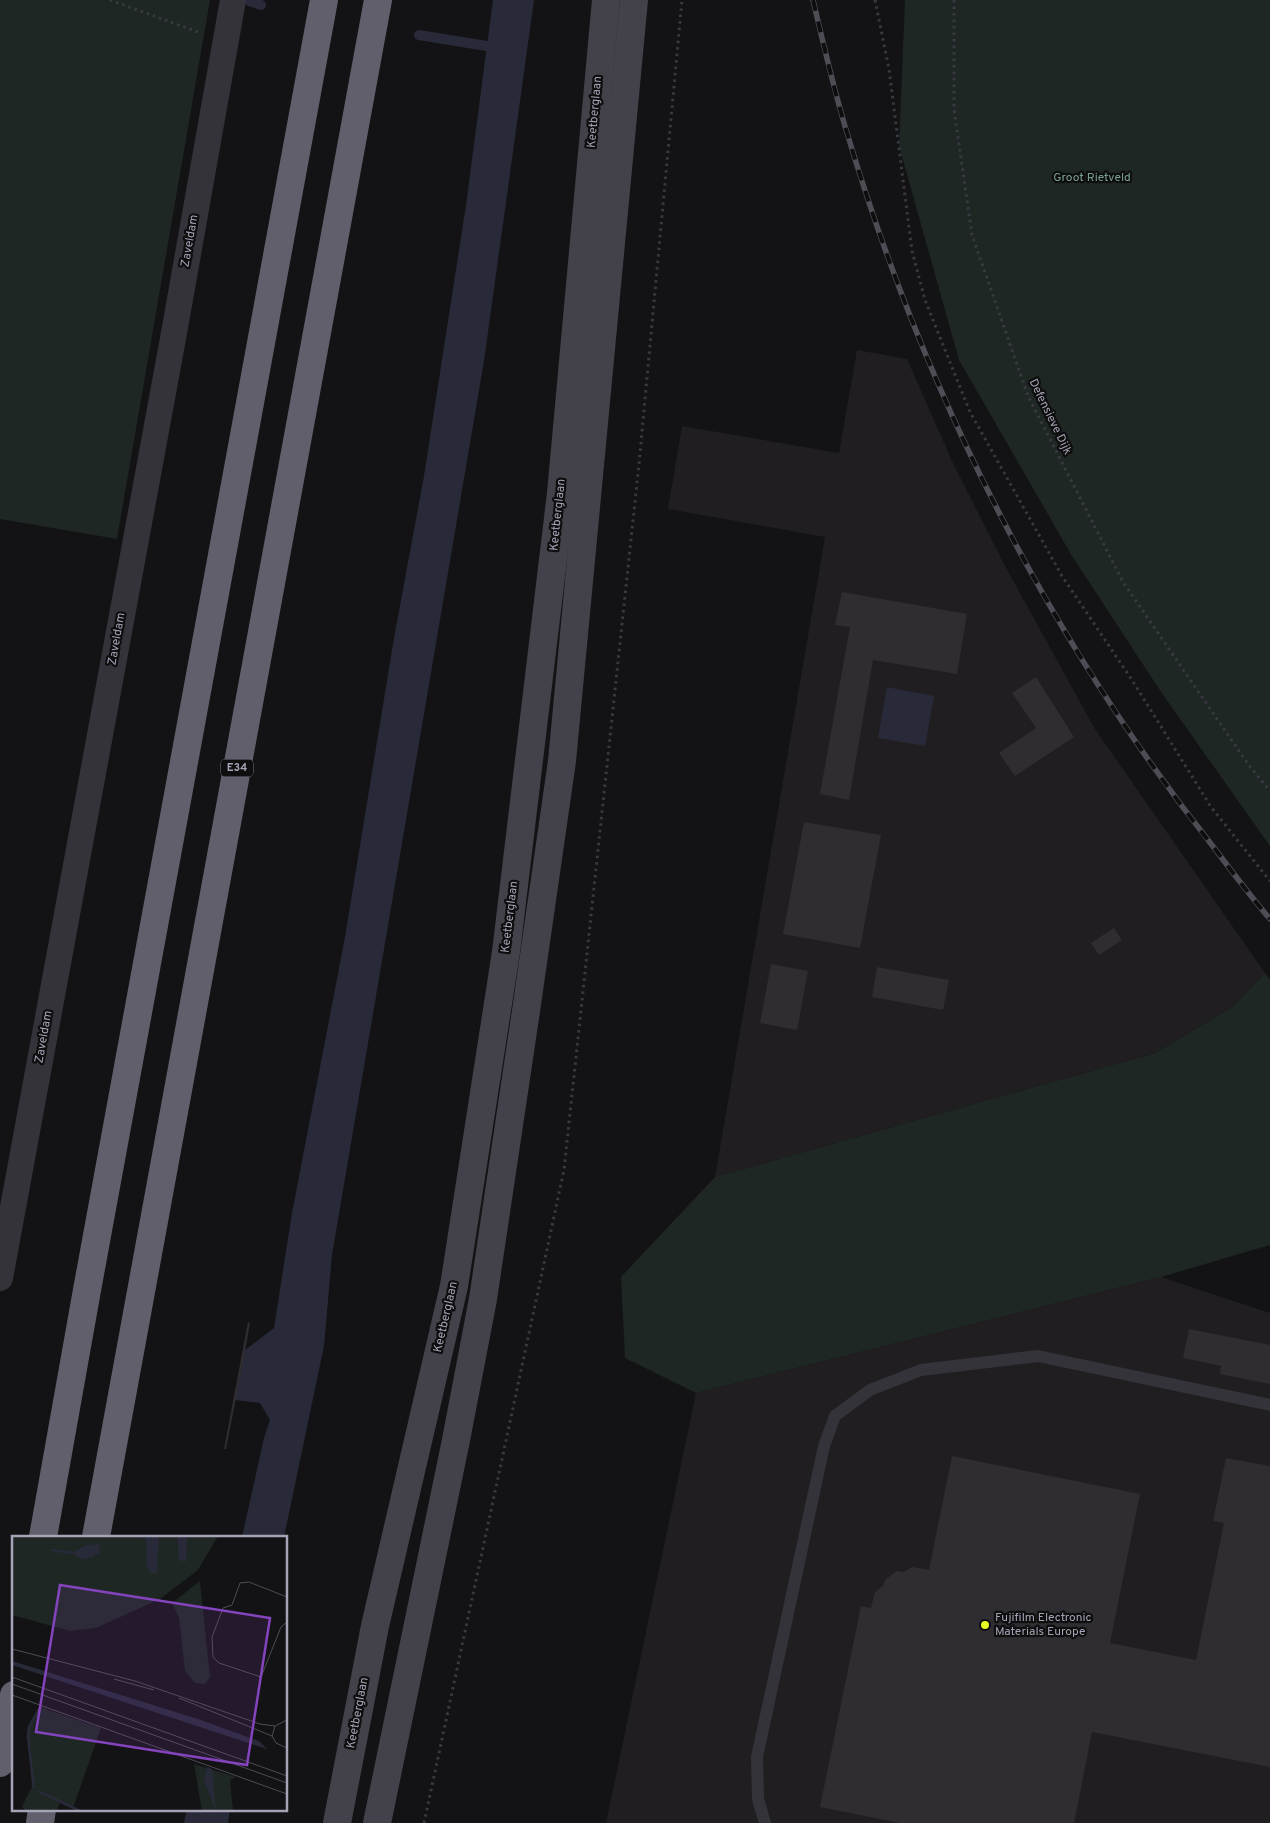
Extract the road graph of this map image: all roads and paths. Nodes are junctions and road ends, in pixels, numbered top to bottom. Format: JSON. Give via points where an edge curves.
{"nodes":[{"id":1,"x":110,"y":0,"type":"edge"},
{"id":2,"x":233,"y":0,"type":"edge"},
{"id":3,"x":324,"y":0,"type":"edge"},
{"id":4,"x":378,"y":0,"type":"edge"},
{"id":5,"x":606,"y":0,"type":"edge"},
{"id":6,"x":634,"y":0,"type":"edge"},
{"id":7,"x":682,"y":0,"type":"edge"},
{"id":8,"x":875,"y":0,"type":"edge"},
{"id":9,"x":954,"y":0,"type":"edge"},
{"id":10,"x":226,"y":42,"type":"junction"},
{"id":11,"x":1270,"y":791,"type":"edge"},
{"id":12,"x":1270,"y":881,"type":"edge"},
{"id":13,"x":0,"y":1278,"type":"edge"},
{"id":14,"x":1270,"y":1405,"type":"edge"},
{"id":15,"x":44,"y":1536,"type":"edge"},
{"id":16,"x":96,"y":1536,"type":"edge"},
{"id":17,"x":12,"y":1704,"type":"edge"},
{"id":18,"x":0,"y":1763,"type":"edge"},
{"id":19,"x":42,"y":1810,"type":"edge"},
{"id":20,"x":40,"y":1823,"type":"edge"},
{"id":21,"x":337,"y":1823,"type":"edge"},
{"id":22,"x":377,"y":1823,"type":"edge"},
{"id":23,"x":424,"y":1823,"type":"edge"},
{"id":24,"x":765,"y":1823,"type":"edge"}],
"edges":[{"from":1,"to":10,"type":"path"},
{"from":2,"to":10,"type":"street","name":"Zaveldam"},
{"from":3,"to":15,"type":"highway"},
{"from":4,"to":16,"type":"highway","number":"E34"},
{"from":5,"to":21,"type":"main road","name":"Keetberglaan","via":[[561,493],[506,952],[454,1286],[375,1626]]},
{"from":6,"to":22,"type":"main road","via":[[558,789],[483,1299]]},
{"from":7,"to":23,"type":"path","via":[[640,455],[564,1170]]},
{"from":8,"to":12,"type":"path","via":[[889,70],[912,251],[925,300],[970,412],[1062,576],[1132,680],[1210,807]]},
{"from":9,"to":11,"type":"path","name":"Defensieve Dijk","via":[[954,109],[972,235],[1028,396],[1123,582]]},
{"from":10,"to":13,"type":"street","name":"Zaveldam"},
{"from":14,"to":24,"type":"lane","via":[[1038,1356],[920,1370],[870,1390],[835,1416],[824,1446],[757,1757],[758,1799]]},
{"from":17,"to":18,"type":"highway"},
{"from":19,"to":20,"type":"highway"}]}
